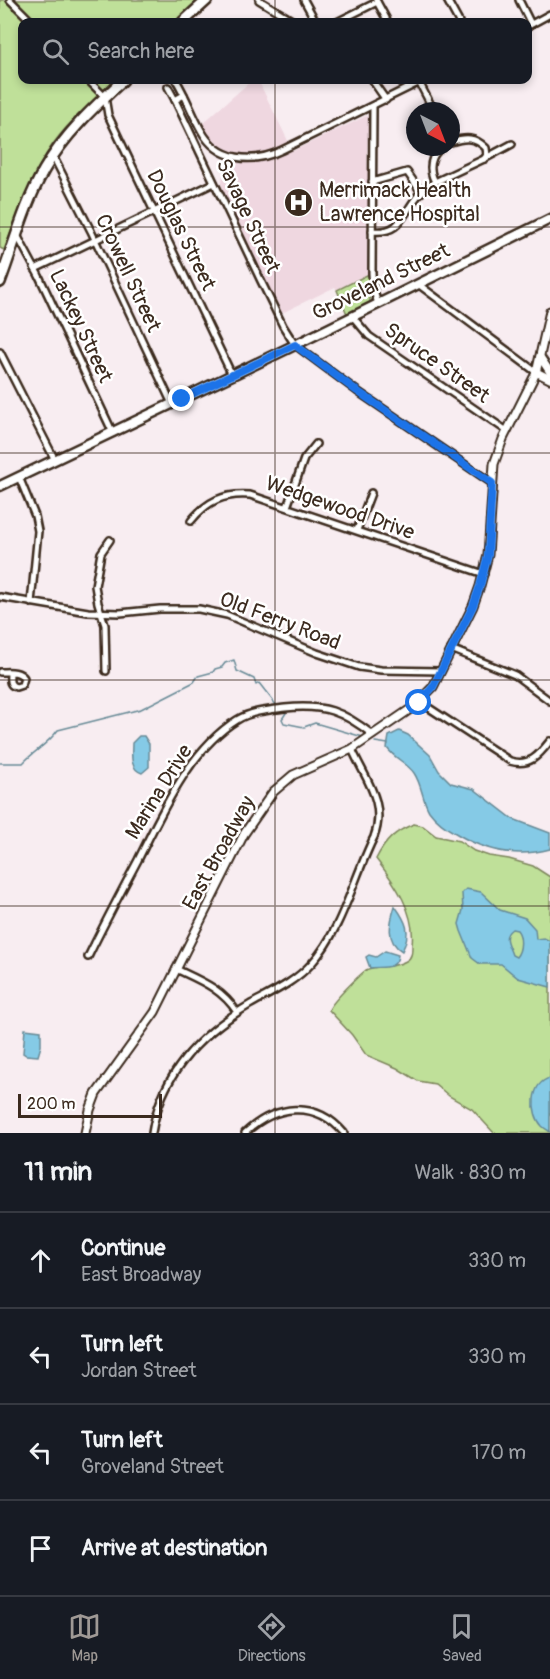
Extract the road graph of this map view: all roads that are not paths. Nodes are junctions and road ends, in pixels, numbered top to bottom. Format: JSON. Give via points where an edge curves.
{"nodes":[{"id":1,"x":10,"y":0,"type":"edge"},
{"id":2,"x":207,"y":0,"type":"edge"},
{"id":3,"x":259,"y":0,"type":"edge"},
{"id":4,"x":304,"y":0,"type":"edge"},
{"id":5,"x":447,"y":0,"type":"edge"},
{"id":6,"x":519,"y":0,"type":"edge"},
{"id":7,"x":377,"y":1,"type":"edge"},
{"id":8,"x":550,"y":14,"type":"edge"},
{"id":9,"x":29,"y":18,"type":"edge"},
{"id":10,"x":187,"y":18,"type":"edge"},
{"id":11,"x":288,"y":18,"type":"edge"},
{"id":12,"x":314,"y":18,"type":"edge"},
{"id":13,"x":345,"y":18,"type":"edge"},
{"id":14,"x":386,"y":18,"type":"edge"},
{"id":15,"x":457,"y":18,"type":"edge"},
{"id":16,"x":526,"y":18,"type":"edge"},
{"id":17,"x":532,"y":23,"type":"edge"},
{"id":18,"x":92,"y":84,"type":"edge"},
{"id":19,"x":119,"y":84,"type":"edge"},
{"id":20,"x":178,"y":84,"type":"edge"},
{"id":21,"x":375,"y":84,"type":"edge"},
{"id":22,"x":413,"y":84,"type":"edge"},
{"id":23,"x":422,"y":84,"type":"edge"},
{"id":24,"x":168,"y":87,"type":"dead end"},
{"id":25,"x":184,"y":95,"type":"junction"},
{"id":26,"x":105,"y":97,"type":"junction"},
{"id":27,"x":386,"y":99,"type":"junction"},
{"id":28,"x":175,"y":100,"type":"junction"},
{"id":29,"x":430,"y":102,"type":"edge"},
{"id":30,"x":373,"y":106,"type":"junction"},
{"id":31,"x":460,"y":139,"type":"edge"},
{"id":32,"x":512,"y":144,"type":"dead end"},
{"id":33,"x":53,"y":156,"type":"junction"},
{"id":34,"x":434,"y":156,"type":"edge"},
{"id":35,"x":484,"y":159,"type":"junction"},
{"id":36,"x":372,"y":182,"type":"junction"},
{"id":37,"x":435,"y":182,"type":"junction"},
{"id":38,"x":214,"y":183,"type":"junction"},
{"id":39,"x":421,"y":192,"type":"junction"},
{"id":40,"x":154,"y":211,"type":"junction"},
{"id":41,"x":550,"y":219,"type":"edge"},
{"id":42,"x":372,"y":231,"type":"junction"},
{"id":43,"x":17,"y":235,"type":"junction"},
{"id":44,"x":95,"y":240,"type":"junction"},
{"id":45,"x":35,"y":268,"type":"junction"},
{"id":46,"x":0,"y":282,"type":"edge"},
{"id":47,"x":418,"y":284,"type":"junction"},
{"id":48,"x":378,"y":304,"type":"junction"},
{"id":49,"x":550,"y":310,"type":"edge"},
{"id":50,"x":352,"y":316,"type":"junction"},
{"id":51,"x":295,"y":345,"type":"junction"},
{"id":52,"x":0,"y":352,"type":"edge"},
{"id":53,"x":540,"y":357,"type":"junction"},
{"id":54,"x":549,"y":369,"type":"edge"},
{"id":55,"x":536,"y":372,"type":"junction"},
{"id":56,"x":232,"y":375,"type":"junction"},
{"id":57,"x":550,"y":379,"type":"edge"},
{"id":58,"x":172,"y":404,"type":"junction"},
{"id":59,"x":507,"y":431,"type":"junction"},
{"id":60,"x":113,"y":433,"type":"junction"},
{"id":61,"x":316,"y":444,"type":"dead end"},
{"id":62,"x":55,"y":460,"type":"junction"},
{"id":63,"x":19,"y":477,"type":"junction"},
{"id":64,"x":492,"y":483,"type":"junction"},
{"id":65,"x":0,"y":486,"type":"edge"},
{"id":66,"x":371,"y":493,"type":"dead end"},
{"id":67,"x":287,"y":507,"type":"junction"},
{"id":68,"x":191,"y":521,"type":"dead end"},
{"id":69,"x":357,"y":530,"type":"junction"},
{"id":70,"x":110,"y":540,"type":"dead end"},
{"id":71,"x":484,"y":574,"type":"junction"},
{"id":72,"x":0,"y":597,"type":"edge"},
{"id":73,"x":31,"y":603,"type":"junction"},
{"id":74,"x":102,"y":613,"type":"junction"},
{"id":75,"x":451,"y":649,"type":"junction"},
{"id":76,"x":106,"y":670,"type":"dead end"},
{"id":77,"x":441,"y":671,"type":"junction"},
{"id":78,"x":0,"y":672,"type":"edge"},
{"id":79,"x":10,"y":672,"type":"dead end"},
{"id":80,"x":550,"y":701,"type":"edge"},
{"id":81,"x":420,"y":702,"type":"junction"},
{"id":82,"x":373,"y":735,"type":"junction"},
{"id":83,"x":550,"y":741,"type":"edge"},
{"id":84,"x":352,"y":749,"type":"junction"},
{"id":85,"x":88,"y":957,"type":"dead end"},
{"id":86,"x":176,"y":969,"type":"junction"},
{"id":87,"x":237,"y":1012,"type":"junction"},
{"id":88,"x":86,"y":1133,"type":"edge"},
{"id":89,"x":152,"y":1133,"type":"edge"},
{"id":90,"x":245,"y":1133,"type":"edge"},
{"id":91,"x":344,"y":1133,"type":"edge"}],
"edges":[{"from":1,"to":9,"type":"street"},
{"from":2,"to":10,"type":"main road"},
{"from":3,"to":11,"type":"street"},
{"from":4,"to":12,"type":"street"},
{"from":5,"to":15,"type":"street"},
{"from":6,"to":16,"type":"street"},
{"from":7,"to":13,"type":"street"},
{"from":7,"to":14,"type":"street"},
{"from":8,"to":17,"type":"street"},
{"from":18,"to":26,"type":"street"},
{"from":19,"to":26,"type":"main road"},
{"from":20,"to":25,"type":"street"},
{"from":21,"to":27,"type":"street"},
{"from":22,"to":27,"type":"street"},
{"from":23,"to":29,"type":"street"},
{"from":24,"to":28,"type":"street","name":"Savage Street"},
{"from":25,"to":28,"type":"street"},
{"from":25,"to":30,"type":"street","via":[[210,143],[230,156],[250,160],[272,155]]},
{"from":26,"to":33,"type":"main road"},
{"from":26,"to":40,"type":"street","name":"Douglas Street","via":[[108,115]]},
{"from":27,"to":30,"type":"street"},
{"from":28,"to":38,"type":"street","name":"Savage Street"},
{"from":30,"to":36,"type":"street"},
{"from":31,"to":35,"type":"street","via":[[476,139],[486,148]]},
{"from":32,"to":35,"type":"street"},
{"from":33,"to":43,"type":"main road","via":[[33,191]]},
{"from":33,"to":44,"type":"street","name":"Crowell Street"},
{"from":34,"to":37,"type":"street","via":[[430,172]]},
{"from":35,"to":37,"type":"street"},
{"from":36,"to":39,"type":"street","via":[[407,172]]},
{"from":36,"to":42,"type":"street"},
{"from":37,"to":39,"type":"street"},
{"from":38,"to":40,"type":"street"},
{"from":38,"to":51,"type":"street","name":"Savage Street"},
{"from":39,"to":42,"type":"street","via":[[392,229]]},
{"from":40,"to":44,"type":"street"},
{"from":40,"to":56,"type":"street","name":"Douglas Street"},
{"from":41,"to":47,"type":"main road","name":"Groveland Street"},
{"from":42,"to":48,"type":"street","via":[[373,288]]},
{"from":43,"to":45,"type":"street","name":"Lackey Street"},
{"from":43,"to":46,"type":"main road"},
{"from":44,"to":45,"type":"street"},
{"from":44,"to":58,"type":"street","name":"Crowell Street"},
{"from":45,"to":60,"type":"street","name":"Lackey Street"},
{"from":47,"to":48,"type":"main road","name":"Groveland Street"},
{"from":47,"to":55,"type":"street"},
{"from":48,"to":50,"type":"main road","name":"Groveland Street"},
{"from":49,"to":53,"type":"street","name":"East Broadway"},
{"from":50,"to":51,"type":"main road","name":"Groveland Street"},
{"from":50,"to":59,"type":"street","name":"Spruce Street","via":[[369,336]]},
{"from":51,"to":56,"type":"main road","name":"Groveland Street"},
{"from":51,"to":64,"type":"street"},
{"from":52,"to":62,"type":"street"},
{"from":53,"to":54,"type":"street"},
{"from":53,"to":55,"type":"street","name":"East Broadway"},
{"from":55,"to":57,"type":"street"},
{"from":55,"to":59,"type":"street","name":"East Broadway"},
{"from":56,"to":58,"type":"main road","name":"Groveland Street"},
{"from":58,"to":60,"type":"main road","name":"Groveland Street"},
{"from":59,"to":64,"type":"street","name":"East Broadway","via":[[494,464]]},
{"from":60,"to":62,"type":"main road","name":"Groveland Street"},
{"from":61,"to":67,"type":"street","via":[[304,459]]},
{"from":62,"to":63,"type":"main road","name":"Groveland Street"},
{"from":63,"to":65,"type":"main road","name":"Groveland Street"},
{"from":63,"to":73,"type":"street","via":[[38,531]]},
{"from":64,"to":71,"type":"street","name":"East Broadway"},
{"from":66,"to":69,"type":"street"},
{"from":67,"to":68,"type":"street","name":"Wedgewood Drive","via":[[250,495],[233,495],[213,500]]},
{"from":67,"to":69,"type":"street","name":"Wedgewood Drive"},
{"from":69,"to":71,"type":"street","name":"Wedgewood Drive"},
{"from":70,"to":74,"type":"street","via":[[101,553],[95,586]]},
{"from":71,"to":75,"type":"street","name":"East Broadway"},
{"from":72,"to":73,"type":"street","name":"Old Ferry Road"},
{"from":73,"to":74,"type":"street","name":"Old Ferry Road"},
{"from":74,"to":76,"type":"street"},
{"from":74,"to":77,"type":"street","name":"Old Ferry Road","via":[[199,609],[227,615],[352,666]]},
{"from":75,"to":77,"type":"street","name":"East Broadway"},
{"from":75,"to":80,"type":"street","via":[[515,675]]},
{"from":77,"to":81,"type":"street","name":"East Broadway"},
{"from":78,"to":79,"type":"street"},
{"from":81,"to":82,"type":"street","name":"East Broadway"},
{"from":81,"to":83,"type":"street","via":[[514,763],[531,760]]},
{"from":82,"to":84,"type":"street","name":"East Broadway"},
{"from":82,"to":85,"type":"street","name":"Marina Drive","via":[[340,713],[312,706],[257,712],[227,728],[206,747],[171,797]]},
{"from":84,"to":86,"type":"street","name":"East Broadway","via":[[293,775],[273,792],[244,834]]},
{"from":84,"to":87,"type":"street","via":[[378,802],[379,820],[374,837],[329,939],[317,957],[293,980]]},
{"from":86,"to":87,"type":"street","via":[[218,991]]},
{"from":86,"to":88,"type":"street","name":"East Broadway","via":[[154,1012],[96,1094]]},
{"from":87,"to":89,"type":"street","via":[[206,1035],[179,1066],[163,1096]]},
{"from":90,"to":91,"type":"street","via":[[272,1114],[298,1110],[324,1117]]}]}
